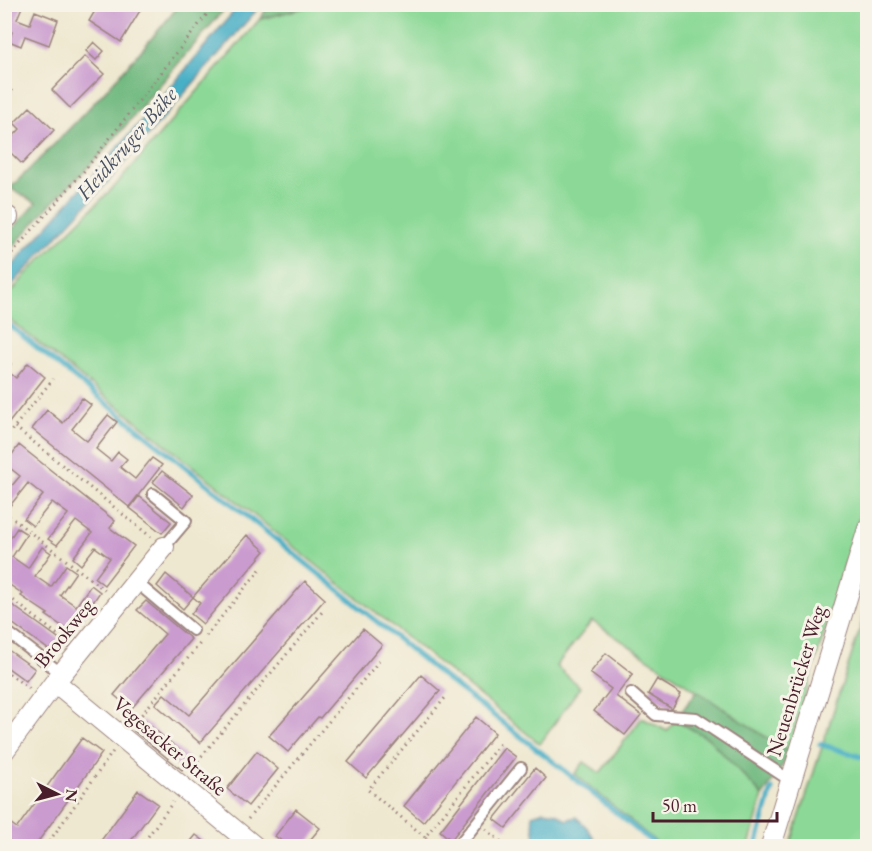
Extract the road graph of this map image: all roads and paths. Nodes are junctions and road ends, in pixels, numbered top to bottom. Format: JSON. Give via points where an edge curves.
{"nodes":[{"id":1,"x":215,"y":4,"type":"edge"},
{"id":2,"x":4,"y":262,"type":"edge"},
{"id":3,"x":53,"y":379,"type":"dead end"},
{"id":4,"x":15,"y":426,"type":"junction"},
{"id":5,"x":4,"y":440,"type":"edge"},
{"id":6,"x":153,"y":494,"type":"dead end"},
{"id":7,"x":4,"y":512,"type":"edge"},
{"id":8,"x":867,"y":529,"type":"edge"},
{"id":9,"x":164,"y":547,"type":"junction"},
{"id":10,"x":262,"y":567,"type":"dead end"},
{"id":11,"x":136,"y":582,"type":"junction"},
{"id":12,"x":4,"y":593,"type":"edge"},
{"id":13,"x":120,"y":602,"type":"junction"},
{"id":14,"x":322,"y":612,"type":"dead end"},
{"id":15,"x":193,"y":630,"type":"dead end"},
{"id":16,"x":11,"y":635,"type":"dead end"},
{"id":17,"x":80,"y":652,"type":"junction"},
{"id":18,"x":379,"y":661,"type":"dead end"},
{"id":19,"x":4,"y":670,"type":"edge"},
{"id":20,"x":58,"y":678,"type":"junction"},
{"id":21,"x":631,"y":693,"type":"dead end"},
{"id":22,"x":445,"y":698,"type":"dead end"},
{"id":23,"x":43,"y":699,"type":"junction"},
{"id":24,"x":122,"y":738,"type":"junction"},
{"id":25,"x":501,"y":741,"type":"dead end"},
{"id":26,"x":4,"y":751,"type":"edge"},
{"id":27,"x":521,"y":768,"type":"dead end"},
{"id":28,"x":791,"y":781,"type":"junction"},
{"id":29,"x":181,"y":786,"type":"junction"},
{"id":30,"x":478,"y":822,"type":"junction"},
{"id":31,"x":425,"y":837,"type":"junction"},
{"id":32,"x":247,"y":842,"type":"edge"},
{"id":33,"x":46,"y":846,"type":"edge"},
{"id":34,"x":141,"y":846,"type":"edge"},
{"id":35,"x":436,"y":846,"type":"edge"},
{"id":36,"x":458,"y":846,"type":"edge"},
{"id":37,"x":506,"y":846,"type":"edge"},
{"id":38,"x":771,"y":846,"type":"edge"}],
"edges":[{"from":1,"to":2,"type":"path","via":[[84,171]]},
{"from":3,"to":4,"type":"path"},
{"from":4,"to":5,"type":"path"},
{"from":4,"to":9,"type":"path"},
{"from":6,"to":9,"type":"lane","via":[[186,521]]},
{"from":7,"to":13,"type":"path"},
{"from":8,"to":28,"type":"street","name":"Neuenbrücker Weg"},
{"from":9,"to":11,"type":"street","name":"Brookweg"},
{"from":10,"to":24,"type":"path"},
{"from":11,"to":13,"type":"street","name":"Brookweg"},
{"from":11,"to":15,"type":"lane"},
{"from":12,"to":17,"type":"path"},
{"from":13,"to":17,"type":"street","name":"Brookweg"},
{"from":14,"to":29,"type":"path"},
{"from":16,"to":20,"type":"lane"},
{"from":17,"to":20,"type":"street","name":"Brookweg"},
{"from":18,"to":32,"type":"path"},
{"from":19,"to":23,"type":"path"},
{"from":20,"to":23,"type":"street","name":"Brookweg"},
{"from":20,"to":24,"type":"street","name":"Vegesacker Straße"},
{"from":21,"to":28,"type":"lane","via":[[656,715],[696,718]]},
{"from":22,"to":31,"type":"path","via":[[368,790]]},
{"from":23,"to":26,"type":"street","name":"Brookweg"},
{"from":24,"to":29,"type":"street","name":"Vegesacker Straße"},
{"from":24,"to":33,"type":"path"},
{"from":25,"to":31,"type":"path"},
{"from":27,"to":30,"type":"lane"},
{"from":28,"to":38,"type":"street","name":"Neuenbrücker Weg"},
{"from":29,"to":32,"type":"street","name":"Vegesacker Straße"},
{"from":29,"to":34,"type":"path"},
{"from":30,"to":36,"type":"lane"},
{"from":30,"to":37,"type":"path"},
{"from":31,"to":35,"type":"path"}]}
